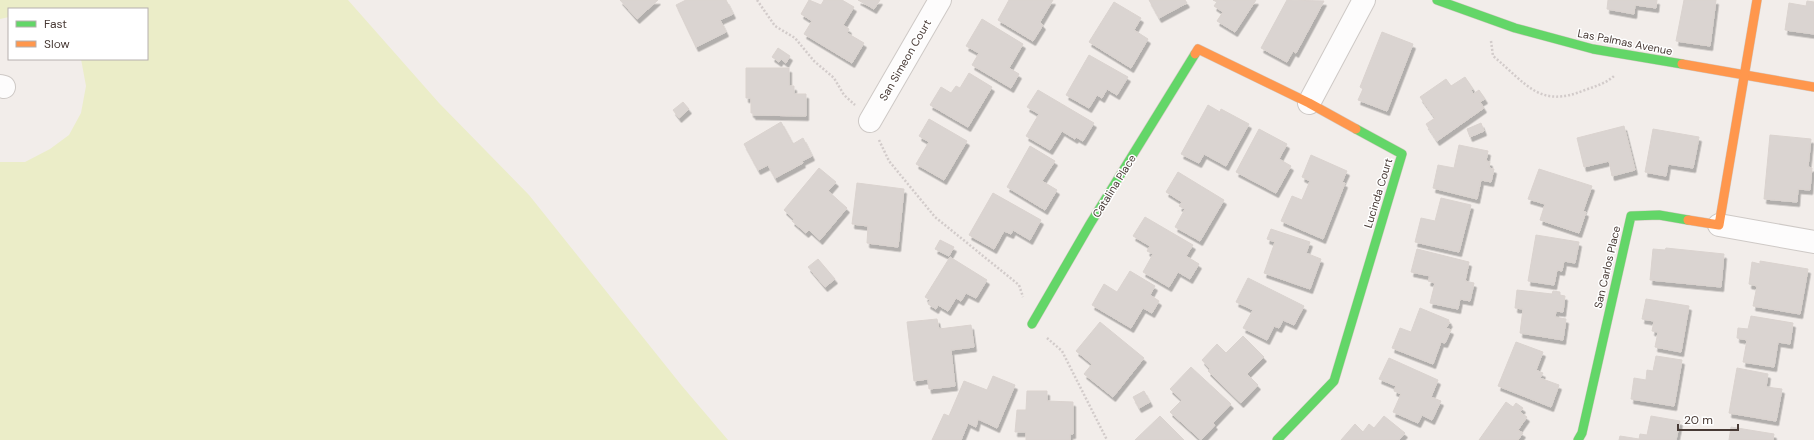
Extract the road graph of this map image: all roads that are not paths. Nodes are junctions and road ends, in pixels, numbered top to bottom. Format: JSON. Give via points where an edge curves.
{"nodes":[{"id":1,"x":940,"y":0,"type":"edge"},
{"id":2,"x":1364,"y":0,"type":"edge"},
{"id":3,"x":1437,"y":0,"type":"edge"},
{"id":4,"x":1757,"y":0,"type":"edge"},
{"id":5,"x":1198,"y":49,"type":"joint"},
{"id":6,"x":1745,"y":76,"type":"junction"},
{"id":7,"x":1814,"y":87,"type":"edge"},
{"id":8,"x":1309,"y":103,"type":"junction"},
{"id":9,"x":870,"y":121,"type":"road end"},
{"id":10,"x":1719,"y":225,"type":"junction"},
{"id":11,"x":1814,"y":242,"type":"edge"},
{"id":12,"x":1032,"y":324,"type":"road end"},
{"id":13,"x":1277,"y":440,"type":"edge"},
{"id":14,"x":1578,"y":440,"type":"edge"}],
"edges":[{"from":1,"to":9,"type":"street","name":"San Simeon Court"},
{"from":2,"to":8,"type":"street"},
{"from":3,"to":6,"type":"street","name":"Las Palmas Avenue","via":[[1515,28],[1593,49]]},
{"from":4,"to":6,"type":"street"},
{"from":5,"to":8,"type":"street","name":"Lucinda Court"},
{"from":5,"to":12,"type":"street","name":"Catalina Place","via":[[1090,224]]},
{"from":6,"to":7,"type":"street","name":"Las Palmas Avenue"},
{"from":6,"to":10,"type":"street"},
{"from":8,"to":13,"type":"street","name":"Lucinda Court","via":[[1402,154],[1334,381]]},
{"from":10,"to":11,"type":"street"},
{"from":10,"to":14,"type":"street","name":"San Carlos Place","via":[[1659,215],[1631,216],[1582,433]]}]}
